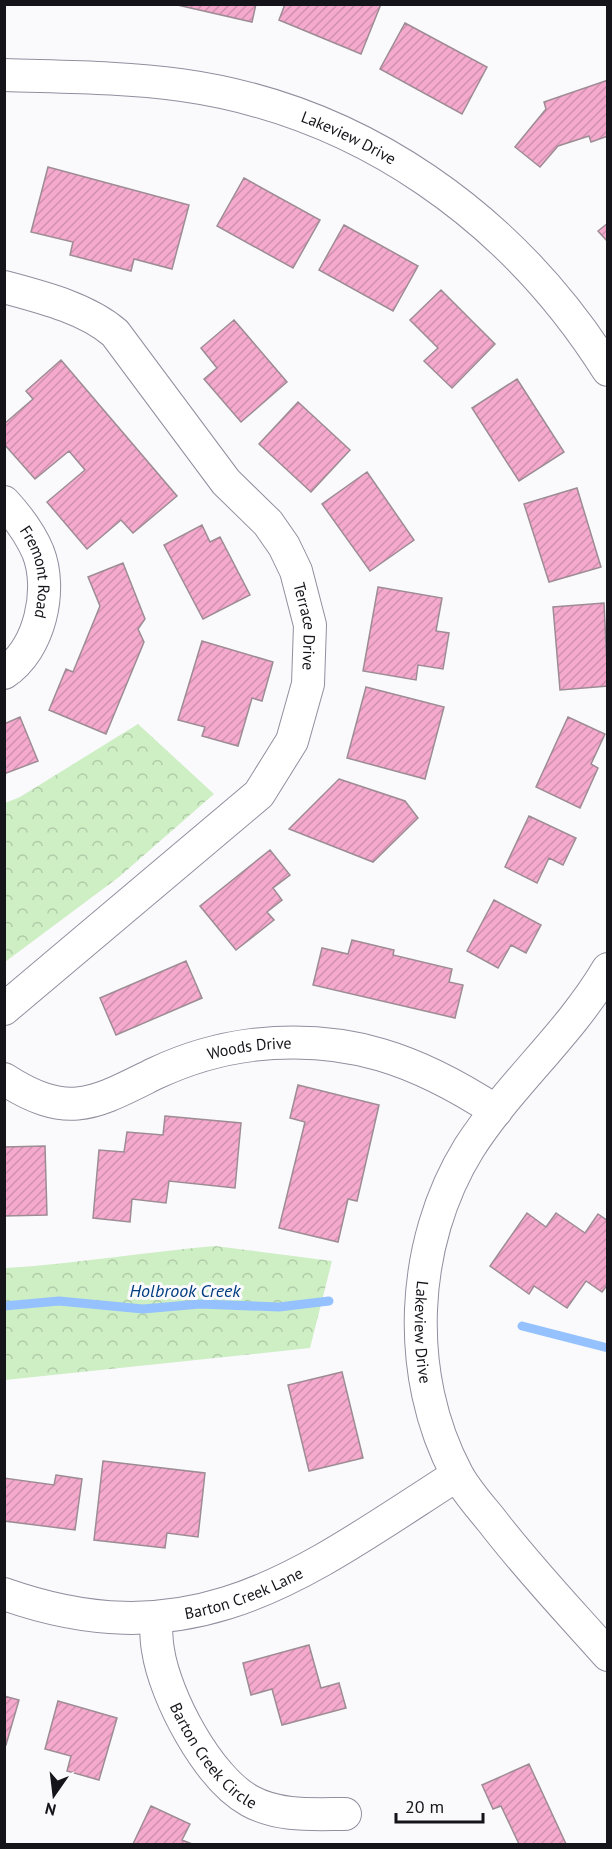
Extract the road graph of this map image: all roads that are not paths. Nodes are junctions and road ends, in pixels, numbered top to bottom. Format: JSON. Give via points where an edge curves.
{"nodes":[{"id":1,"x":4,"y":75,"type":"edge"},
{"id":2,"x":4,"y":287,"type":"edge"},
{"id":3,"x":608,"y":370,"type":"edge"},
{"id":4,"x":4,"y":502,"type":"edge"},
{"id":5,"x":4,"y":674,"type":"edge"},
{"id":6,"x":608,"y":969,"type":"edge"},
{"id":7,"x":4,"y":1009,"type":"edge"},
{"id":8,"x":4,"y":1079,"type":"edge"},
{"id":9,"x":496,"y":1112,"type":"junction"},
{"id":10,"x":457,"y":1475,"type":"junction"},
{"id":11,"x":4,"y":1594,"type":"edge"},
{"id":12,"x":156,"y":1618,"type":"junction"},
{"id":13,"x":608,"y":1655,"type":"edge"},
{"id":14,"x":345,"y":1814,"type":"dead end"}],
"edges":[{"from":1,"to":3,"type":"street","name":"Lakeview Drive","via":[[182,85],[288,110],[353,136],[449,195],[509,246],[572,317]]},
{"from":2,"to":7,"type":"street","name":"Terrace Drive","via":[[90,317],[115,333],[226,482],[268,523],[284,546],[304,597],[311,654],[302,713],[292,741],[259,794]]},
{"from":4,"to":5,"type":"street","name":"Fremont Road","via":[[38,552],[43,591],[35,633]]},
{"from":6,"to":9,"type":"street","name":"Lakeview Drive","via":[[577,1017]]},
{"from":8,"to":9,"type":"street","name":"Woods Drive","via":[[38,1097],[57,1102],[90,1102],[183,1062],[218,1052],[251,1045],[320,1044],[352,1047],[425,1069]]},
{"from":9,"to":10,"type":"street","name":"Lakeview Drive","via":[[471,1146],[445,1194],[425,1275],[422,1337],[429,1403]]},
{"from":10,"to":12,"type":"street","name":"Barton Creek Lane","via":[[350,1544],[273,1587],[216,1607]]},
{"from":10,"to":13,"type":"street","name":"Lakeview Drive","via":[[505,1538]]},
{"from":11,"to":12,"type":"street","name":"Barton Creek Lane","via":[[68,1612]]},
{"from":12,"to":14,"type":"street","name":"Barton Creek Circle","via":[[164,1675],[181,1714],[198,1745],[232,1787],[250,1801],[274,1810]]}]}
